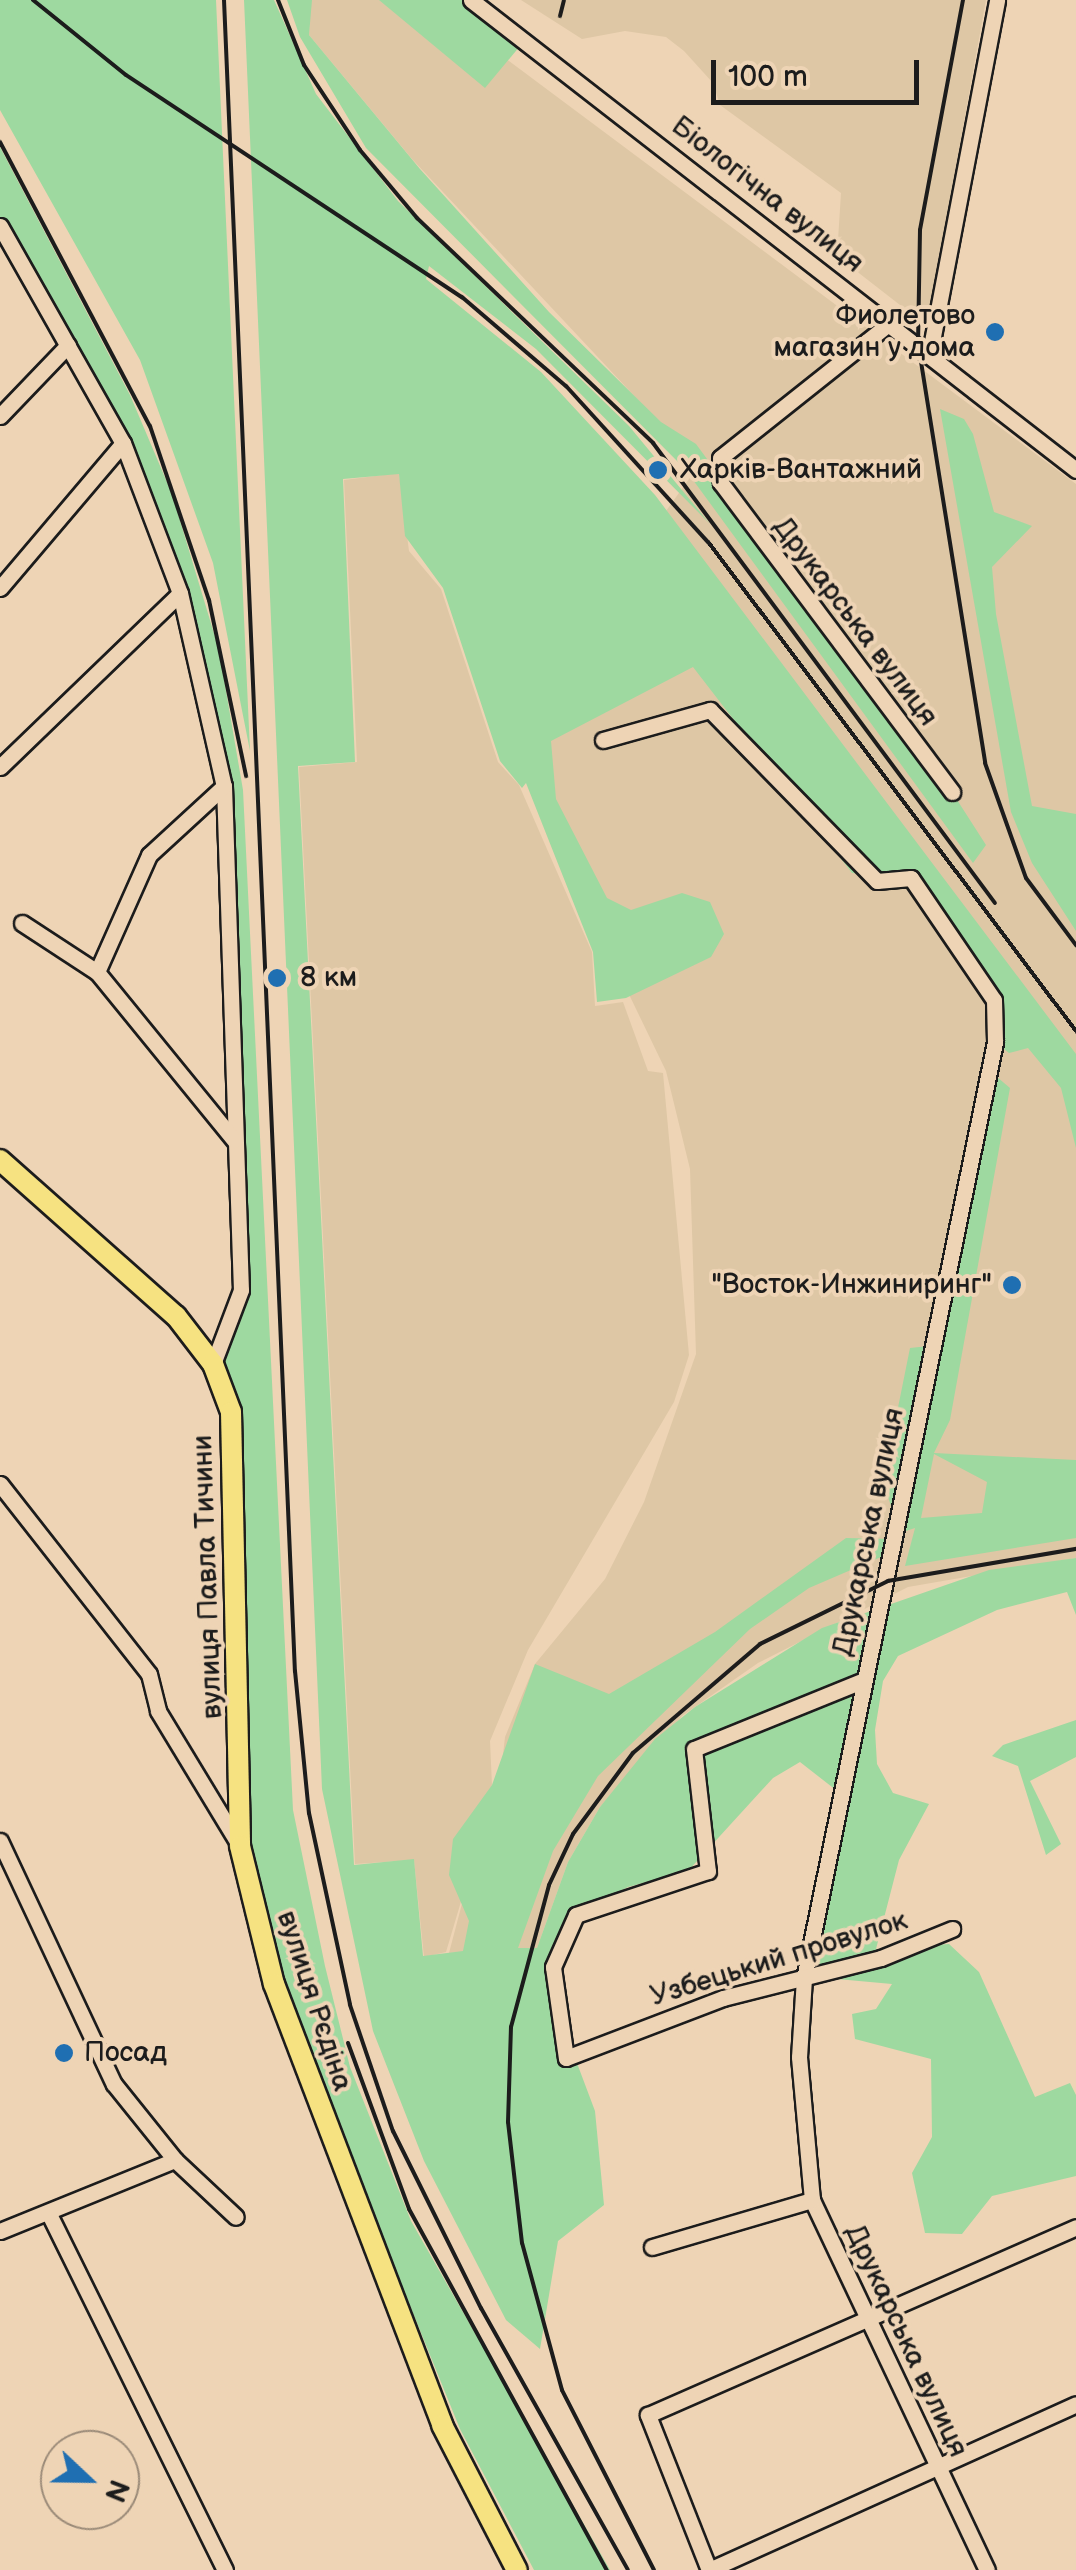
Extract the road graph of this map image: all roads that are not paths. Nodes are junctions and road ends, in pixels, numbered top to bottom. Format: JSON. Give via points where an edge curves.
{"nodes":[{"id":1,"x":471,"y":0,"type":"edge"},
{"id":2,"x":996,"y":0,"type":"edge"},
{"id":3,"x":0,"y":226,"type":"edge"},
{"id":4,"x":891,"y":322,"type":"junction"},
{"id":5,"x":68,"y":345,"type":"junction"},
{"id":6,"x":930,"y":352,"type":"junction"},
{"id":7,"x":0,"y":416,"type":"edge"},
{"id":8,"x":123,"y":442,"type":"junction"},
{"id":9,"x":1076,"y":470,"type":"edge"},
{"id":10,"x":0,"y":588,"type":"edge"},
{"id":11,"x":180,"y":593,"type":"junction"},
{"id":12,"x":603,"y":740,"type":"dead end"},
{"id":13,"x":0,"y":767,"type":"edge"},
{"id":14,"x":224,"y":786,"type":"junction"},
{"id":15,"x":952,"y":792,"type":"dead end"},
{"id":16,"x":22,"y":923,"type":"dead end"},
{"id":17,"x":97,"y":972,"type":"junction"},
{"id":18,"x":234,"y":1140,"type":"junction"},
{"id":19,"x":0,"y":1160,"type":"edge"},
{"id":20,"x":213,"y":1364,"type":"junction"},
{"id":21,"x":0,"y":1484,"type":"edge"},
{"id":22,"x":864,"y":1680,"type":"junction"},
{"id":23,"x":0,"y":1842,"type":"edge"},
{"id":24,"x":240,"y":1846,"type":"junction"},
{"id":25,"x":952,"y":1929,"type":"dead end"},
{"id":26,"x":804,"y":1978,"type":"junction"},
{"id":27,"x":175,"y":2160,"type":"junction"},
{"id":28,"x":812,"y":2200,"type":"junction"},
{"id":29,"x":50,"y":2216,"type":"junction"},
{"id":30,"x":236,"y":2217,"type":"dead end"},
{"id":31,"x":1076,"y":2228,"type":"edge"},
{"id":32,"x":0,"y":2231,"type":"edge"},
{"id":33,"x":652,"y":2248,"type":"dead end"},
{"id":34,"x":869,"y":2317,"type":"junction"},
{"id":35,"x":1076,"y":2404,"type":"edge"},
{"id":36,"x":940,"y":2470,"type":"junction"},
{"id":37,"x":225,"y":2570,"type":"edge"},
{"id":38,"x":517,"y":2570,"type":"edge"},
{"id":39,"x":709,"y":2570,"type":"edge"},
{"id":40,"x":987,"y":2570,"type":"edge"}],
"edges":[{"from":1,"to":4,"type":"street","name":"Біологічна вулиця"},
{"from":2,"to":6,"type":"street"},
{"from":3,"to":5,"type":"street"},
{"from":4,"to":6,"type":"street","name":"Біологічна вулиця"},
{"from":4,"to":15,"type":"street","name":"Друкарська вулиця","via":[[720,458],[721,483]]},
{"from":5,"to":7,"type":"street"},
{"from":5,"to":8,"type":"street"},
{"from":6,"to":9,"type":"street","name":"Біологічна вулиця"},
{"from":8,"to":10,"type":"street"},
{"from":8,"to":11,"type":"street"},
{"from":11,"to":13,"type":"street"},
{"from":11,"to":14,"type":"street"},
{"from":12,"to":22,"type":"street","name":"Друкарська вулиця","via":[[710,710],[876,881],[912,878],[994,1000],[995,1042]]},
{"from":14,"to":17,"type":"street","via":[[149,855]]},
{"from":14,"to":18,"type":"street"},
{"from":16,"to":17,"type":"street"},
{"from":17,"to":18,"type":"street"},
{"from":18,"to":20,"type":"street","via":[[241,1290]]},
{"from":19,"to":20,"type":"main road","name":"вулиця Павла Тичини","via":[[176,1316]]},
{"from":20,"to":24,"type":"main road","name":"вулиця Павла Тичини","via":[[230,1412]]},
{"from":21,"to":24,"type":"street","name":"вулиця Рєдіна","via":[[149,1674],[158,1711]]},
{"from":22,"to":26,"type":"street","name":"Друкарська вулиця"},
{"from":22,"to":26,"type":"street","name":"Узбецький провулок","via":[[694,1749],[708,1871],[576,1915],[553,1967],[566,2058],[723,1998]]},
{"from":23,"to":27,"type":"street","via":[[114,2084]]},
{"from":24,"to":38,"type":"main road","name":"вулиця Рєдіна","via":[[274,1984],[366,2231],[442,2425]]},
{"from":25,"to":26,"type":"street","name":"Узбецький провулок"},
{"from":26,"to":28,"type":"street","name":"Друкарська вулиця","via":[[799,2058]]},
{"from":27,"to":29,"type":"street"},
{"from":27,"to":30,"type":"street"},
{"from":28,"to":33,"type":"street"},
{"from":28,"to":34,"type":"street","name":"Друкарська вулиця"},
{"from":29,"to":32,"type":"street"},
{"from":29,"to":37,"type":"street"},
{"from":31,"to":34,"type":"street"},
{"from":34,"to":36,"type":"street","name":"Друкарська вулиця"},
{"from":34,"to":39,"type":"street","via":[[648,2415]]},
{"from":35,"to":36,"type":"street"},
{"from":36,"to":39,"type":"street"},
{"from":36,"to":40,"type":"street","name":"Друкарська вулиця"}]}
